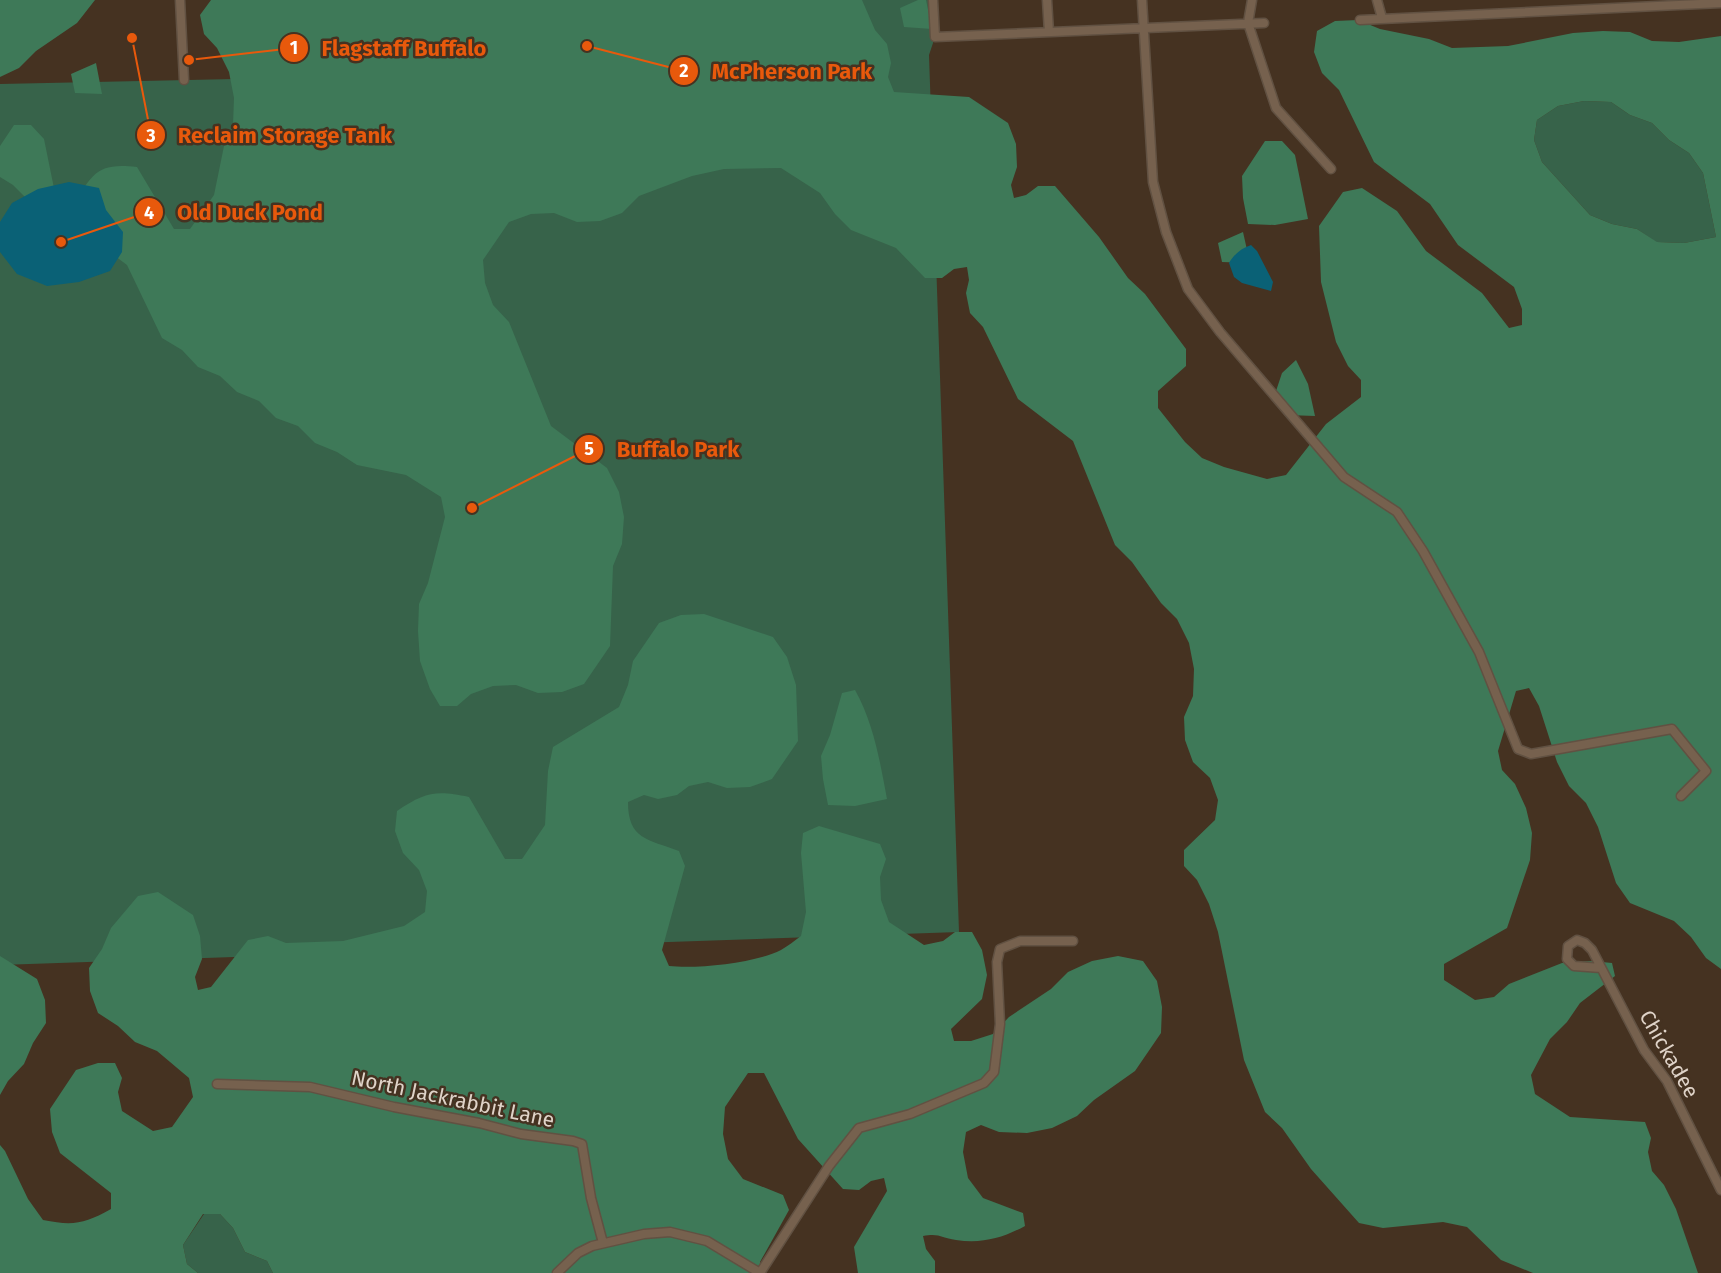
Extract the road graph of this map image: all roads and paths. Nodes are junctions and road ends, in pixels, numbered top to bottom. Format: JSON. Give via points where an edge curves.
{"nodes":[{"id":1,"x":180,"y":0,"type":"edge"},
{"id":2,"x":933,"y":0,"type":"edge"},
{"id":3,"x":1047,"y":0,"type":"edge"},
{"id":4,"x":1142,"y":0,"type":"edge"},
{"id":5,"x":1252,"y":0,"type":"edge"},
{"id":6,"x":1377,"y":0,"type":"edge"},
{"id":7,"x":1721,"y":3,"type":"edge"},
{"id":8,"x":1382,"y":18,"type":"junction"},
{"id":9,"x":1360,"y":20,"type":"dead end"},
{"id":10,"x":1248,"y":23,"type":"junction"},
{"id":11,"x":1264,"y":23,"type":"dead end"},
{"id":12,"x":1143,"y":28,"type":"junction"},
{"id":13,"x":1049,"y":32,"type":"junction"},
{"id":14,"x":184,"y":80,"type":"dead end"},
{"id":15,"x":1331,"y":169,"type":"dead end"},
{"id":16,"x":1681,"y":796,"type":"dead end"},
{"id":17,"x":1073,"y":941,"type":"dead end"},
{"id":18,"x":1601,"y":968,"type":"dead end"},
{"id":19,"x":216,"y":1084,"type":"dead end"},
{"id":20,"x":1721,"y":1190,"type":"edge"},
{"id":21,"x":603,"y":1243,"type":"junction"},
{"id":22,"x":556,"y":1273,"type":"edge"},
{"id":23,"x":760,"y":1273,"type":"edge"}],
"edges":[{"from":1,"to":14,"type":"street"},
{"from":2,"to":13,"type":"street","via":[[935,37]]},
{"from":3,"to":13,"type":"street"},
{"from":4,"to":12,"type":"street"},
{"from":5,"to":10,"type":"street"},
{"from":6,"to":8,"type":"street"},
{"from":7,"to":8,"type":"street"},
{"from":8,"to":9,"type":"street"},
{"from":10,"to":11,"type":"street"},
{"from":10,"to":12,"type":"street"},
{"from":10,"to":15,"type":"street","via":[[1276,108]]},
{"from":12,"to":13,"type":"street"},
{"from":12,"to":16,"type":"street","via":[[1154,182],[1166,232],[1188,289],[1344,477],[1397,512],[1423,550],[1479,652],[1518,748],[1531,754],[1672,729],[1706,771]]},
{"from":17,"to":23,"type":"street","via":[[1020,941],[1000,949],[996,962],[1000,1024],[994,1072],[984,1083],[910,1114],[859,1128],[829,1166]]},
{"from":18,"to":20,"type":"street","name":"Chickadee","via":[[1644,1050],[1667,1081]]},
{"from":19,"to":21,"type":"street","name":"North Jackrabbit Lane","via":[[310,1087],[582,1144]]},
{"from":21,"to":22,"type":"street","via":[[578,1253]]},
{"from":21,"to":23,"type":"street","via":[[670,1232],[707,1241]]}]}
